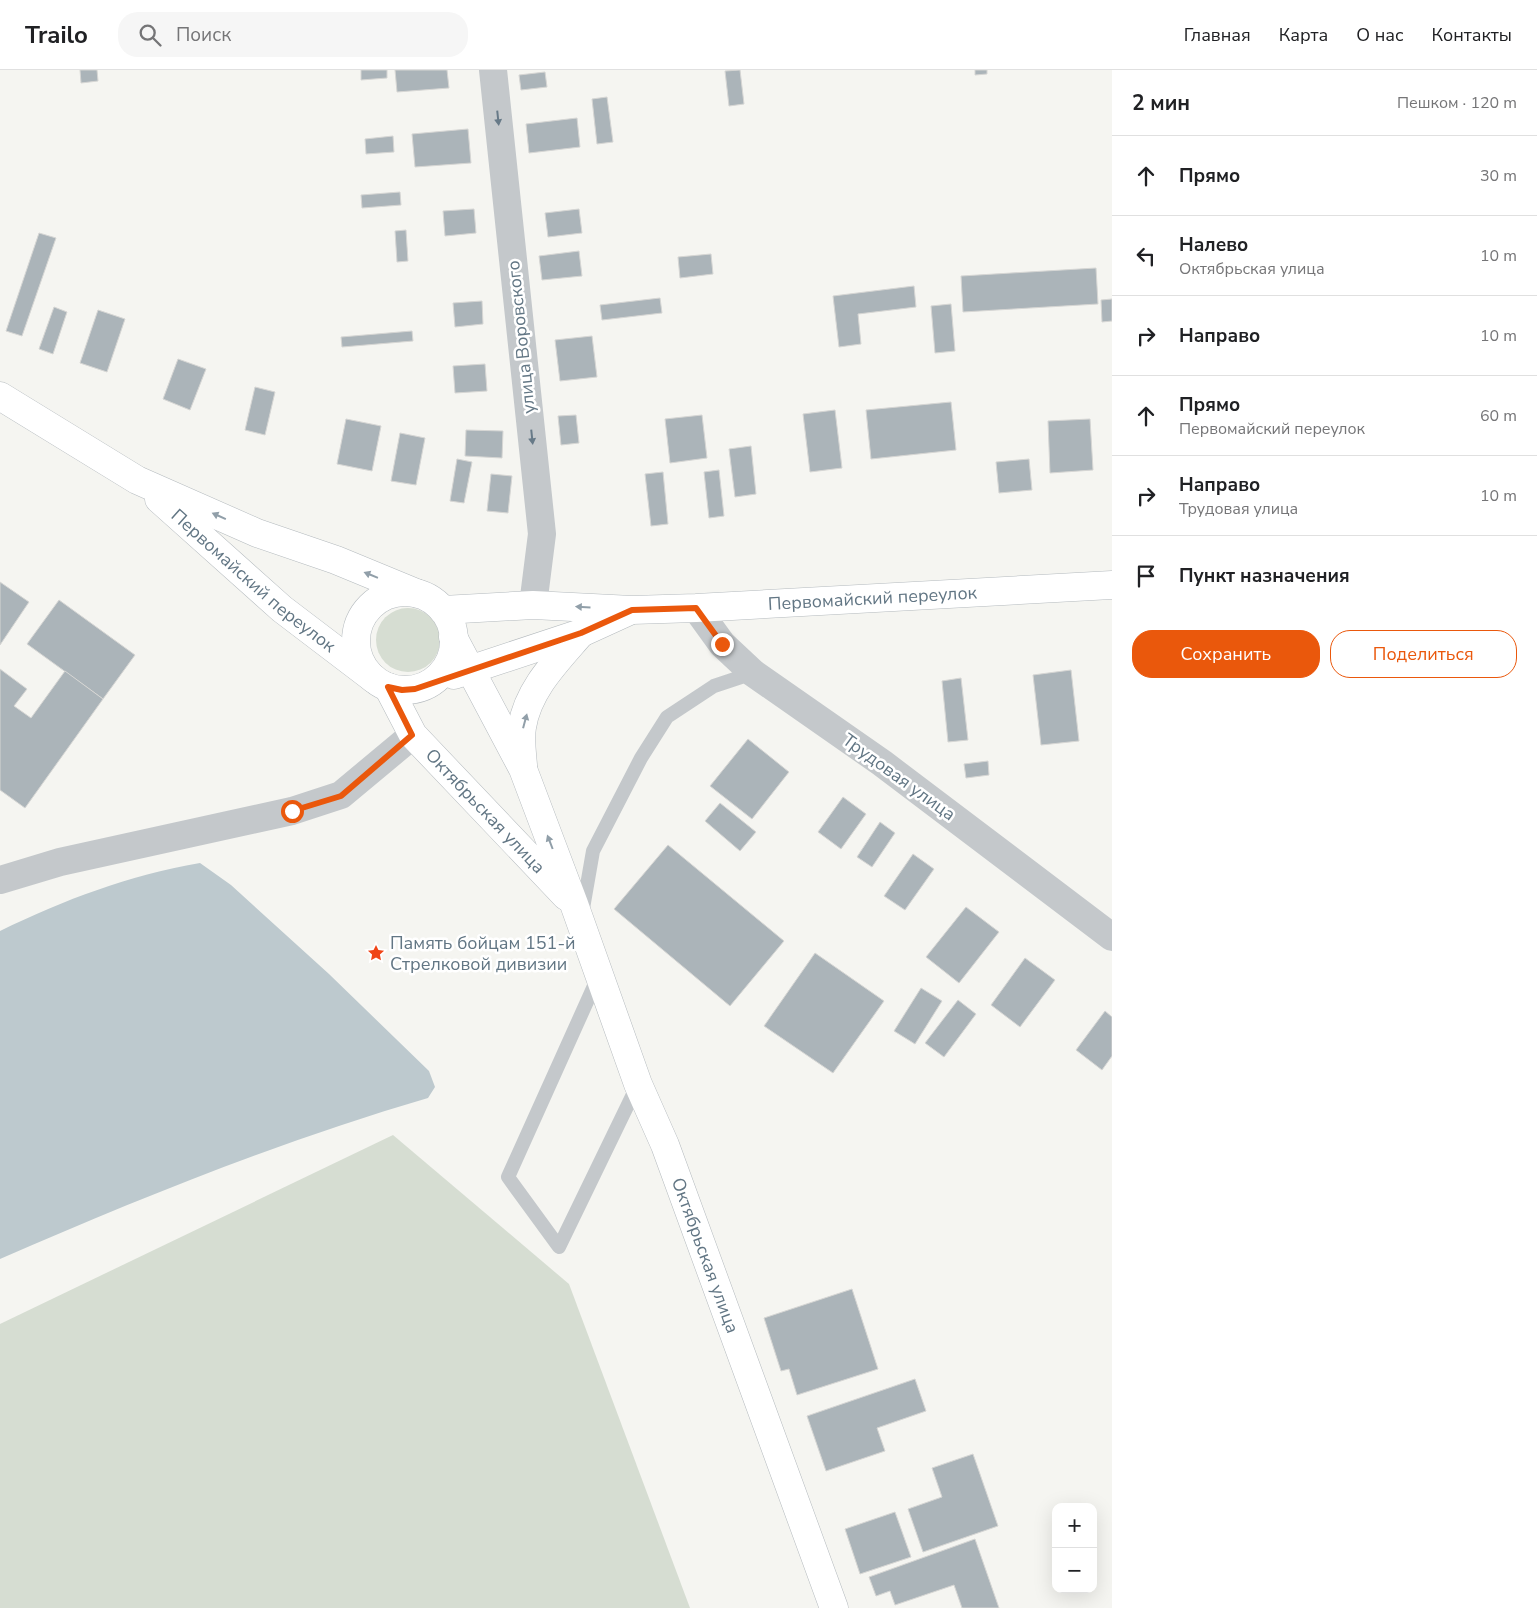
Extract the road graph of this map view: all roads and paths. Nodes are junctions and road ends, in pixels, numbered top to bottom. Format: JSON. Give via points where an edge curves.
{"nodes":[{"id":1,"x":493,"y":70,"type":"edge"},
{"id":2,"x":0,"y":396,"type":"edge"},
{"id":3,"x":137,"y":480,"type":"junction"},
{"id":4,"x":1112,"y":585,"type":"edge"},
{"id":5,"x":416,"y":594,"type":"junction"},
{"id":6,"x":532,"y":605,"type":"junction"},
{"id":7,"x":696,"y":608,"type":"junction"},
{"id":8,"x":443,"y":610,"type":"junction"},
{"id":9,"x":632,"y":610,"type":"junction"},
{"id":10,"x":581,"y":633,"type":"junction"},
{"id":11,"x":454,"y":636,"type":"junction"},
{"id":12,"x":470,"y":670,"type":"junction"},
{"id":13,"x":752,"y":673,"type":"junction"},
{"id":14,"x":381,"y":683,"type":"junction"},
{"id":15,"x":429,"y":684,"type":"junction"},
{"id":16,"x":412,"y":735,"type":"junction"},
{"id":17,"x":522,"y":769,"type":"junction"},
{"id":18,"x":0,"y":880,"type":"edge"},
{"id":19,"x":578,"y":914,"type":"junction"},
{"id":20,"x":1112,"y":937,"type":"edge"},
{"id":21,"x":599,"y":974,"type":"junction"},
{"id":22,"x":638,"y":1084,"type":"junction"},
{"id":23,"x":834,"y":1608,"type":"edge"}],
"edges":[{"from":1,"to":6,"type":"street","name":"улица Воровского","one_way":true,"via":[[542,534]]},
{"from":2,"to":3,"type":"street","name":"Первомайский переулок"},
{"from":5,"to":3,"type":"street","name":"Первомайский переулок","one_way":true,"via":[[336,560],[257,533]]},
{"from":3,"to":14,"type":"street","name":"Первомайский переулок","via":[[282,609]]},
{"from":4,"to":7,"type":"street","name":"Первомайский переулок"},
{"from":5,"to":8,"type":"street"},
{"from":5,"to":14,"type":"street","via":[[400,592],[384,597],[371,606],[361,620],[357,652],[363,667]]},
{"from":6,"to":8,"type":"street","name":"Первомайский переулок"},
{"from":9,"to":6,"type":"street","name":"Первомайский переулок","one_way":true},
{"from":7,"to":9,"type":"street","name":"Первомайский переулок"},
{"from":7,"to":13,"type":"street","name":"Трудовая улица","via":[[722,644]]},
{"from":8,"to":11,"type":"street"},
{"from":9,"to":10,"type":"street","name":"Первомайский переулок"},
{"from":10,"to":12,"type":"street","name":"Первомайский переулок"},
{"from":17,"to":10,"type":"street","name":"Октябрьская улица","one_way":true,"via":[[522,727],[532,697],[551,668]]},
{"from":11,"to":12,"type":"street","name":"Октябрьская улица"},
{"from":11,"to":15,"type":"street","via":[[448,664]]},
{"from":12,"to":15,"type":"street","name":"Первомайский переулок"},
{"from":12,"to":17,"type":"street","name":"Октябрьская улица"},
{"from":13,"to":19,"type":"lane","via":[[714,686],[667,717],[641,758],[593,851]]},
{"from":13,"to":20,"type":"street","name":"Трудовая улица","via":[[882,762]]},
{"from":14,"to":15,"type":"street","via":[[402,690]]},
{"from":14,"to":16,"type":"street","name":"Октябрьская улица"},
{"from":16,"to":18,"type":"street","via":[[341,796],[292,811],[60,862]]},
{"from":16,"to":19,"type":"street","name":"Октябрьская улица"},
{"from":19,"to":17,"type":"street","name":"Октябрьская улица","one_way":true},
{"from":19,"to":21,"type":"street","name":"Октябрьская улица"},
{"from":21,"to":22,"type":"street","name":"Октябрьская улица"},
{"from":21,"to":22,"type":"lane","via":[[508,1177],[559,1247]]},
{"from":22,"to":23,"type":"street","name":"Октябрьская улица","via":[[665,1145]]}]}
